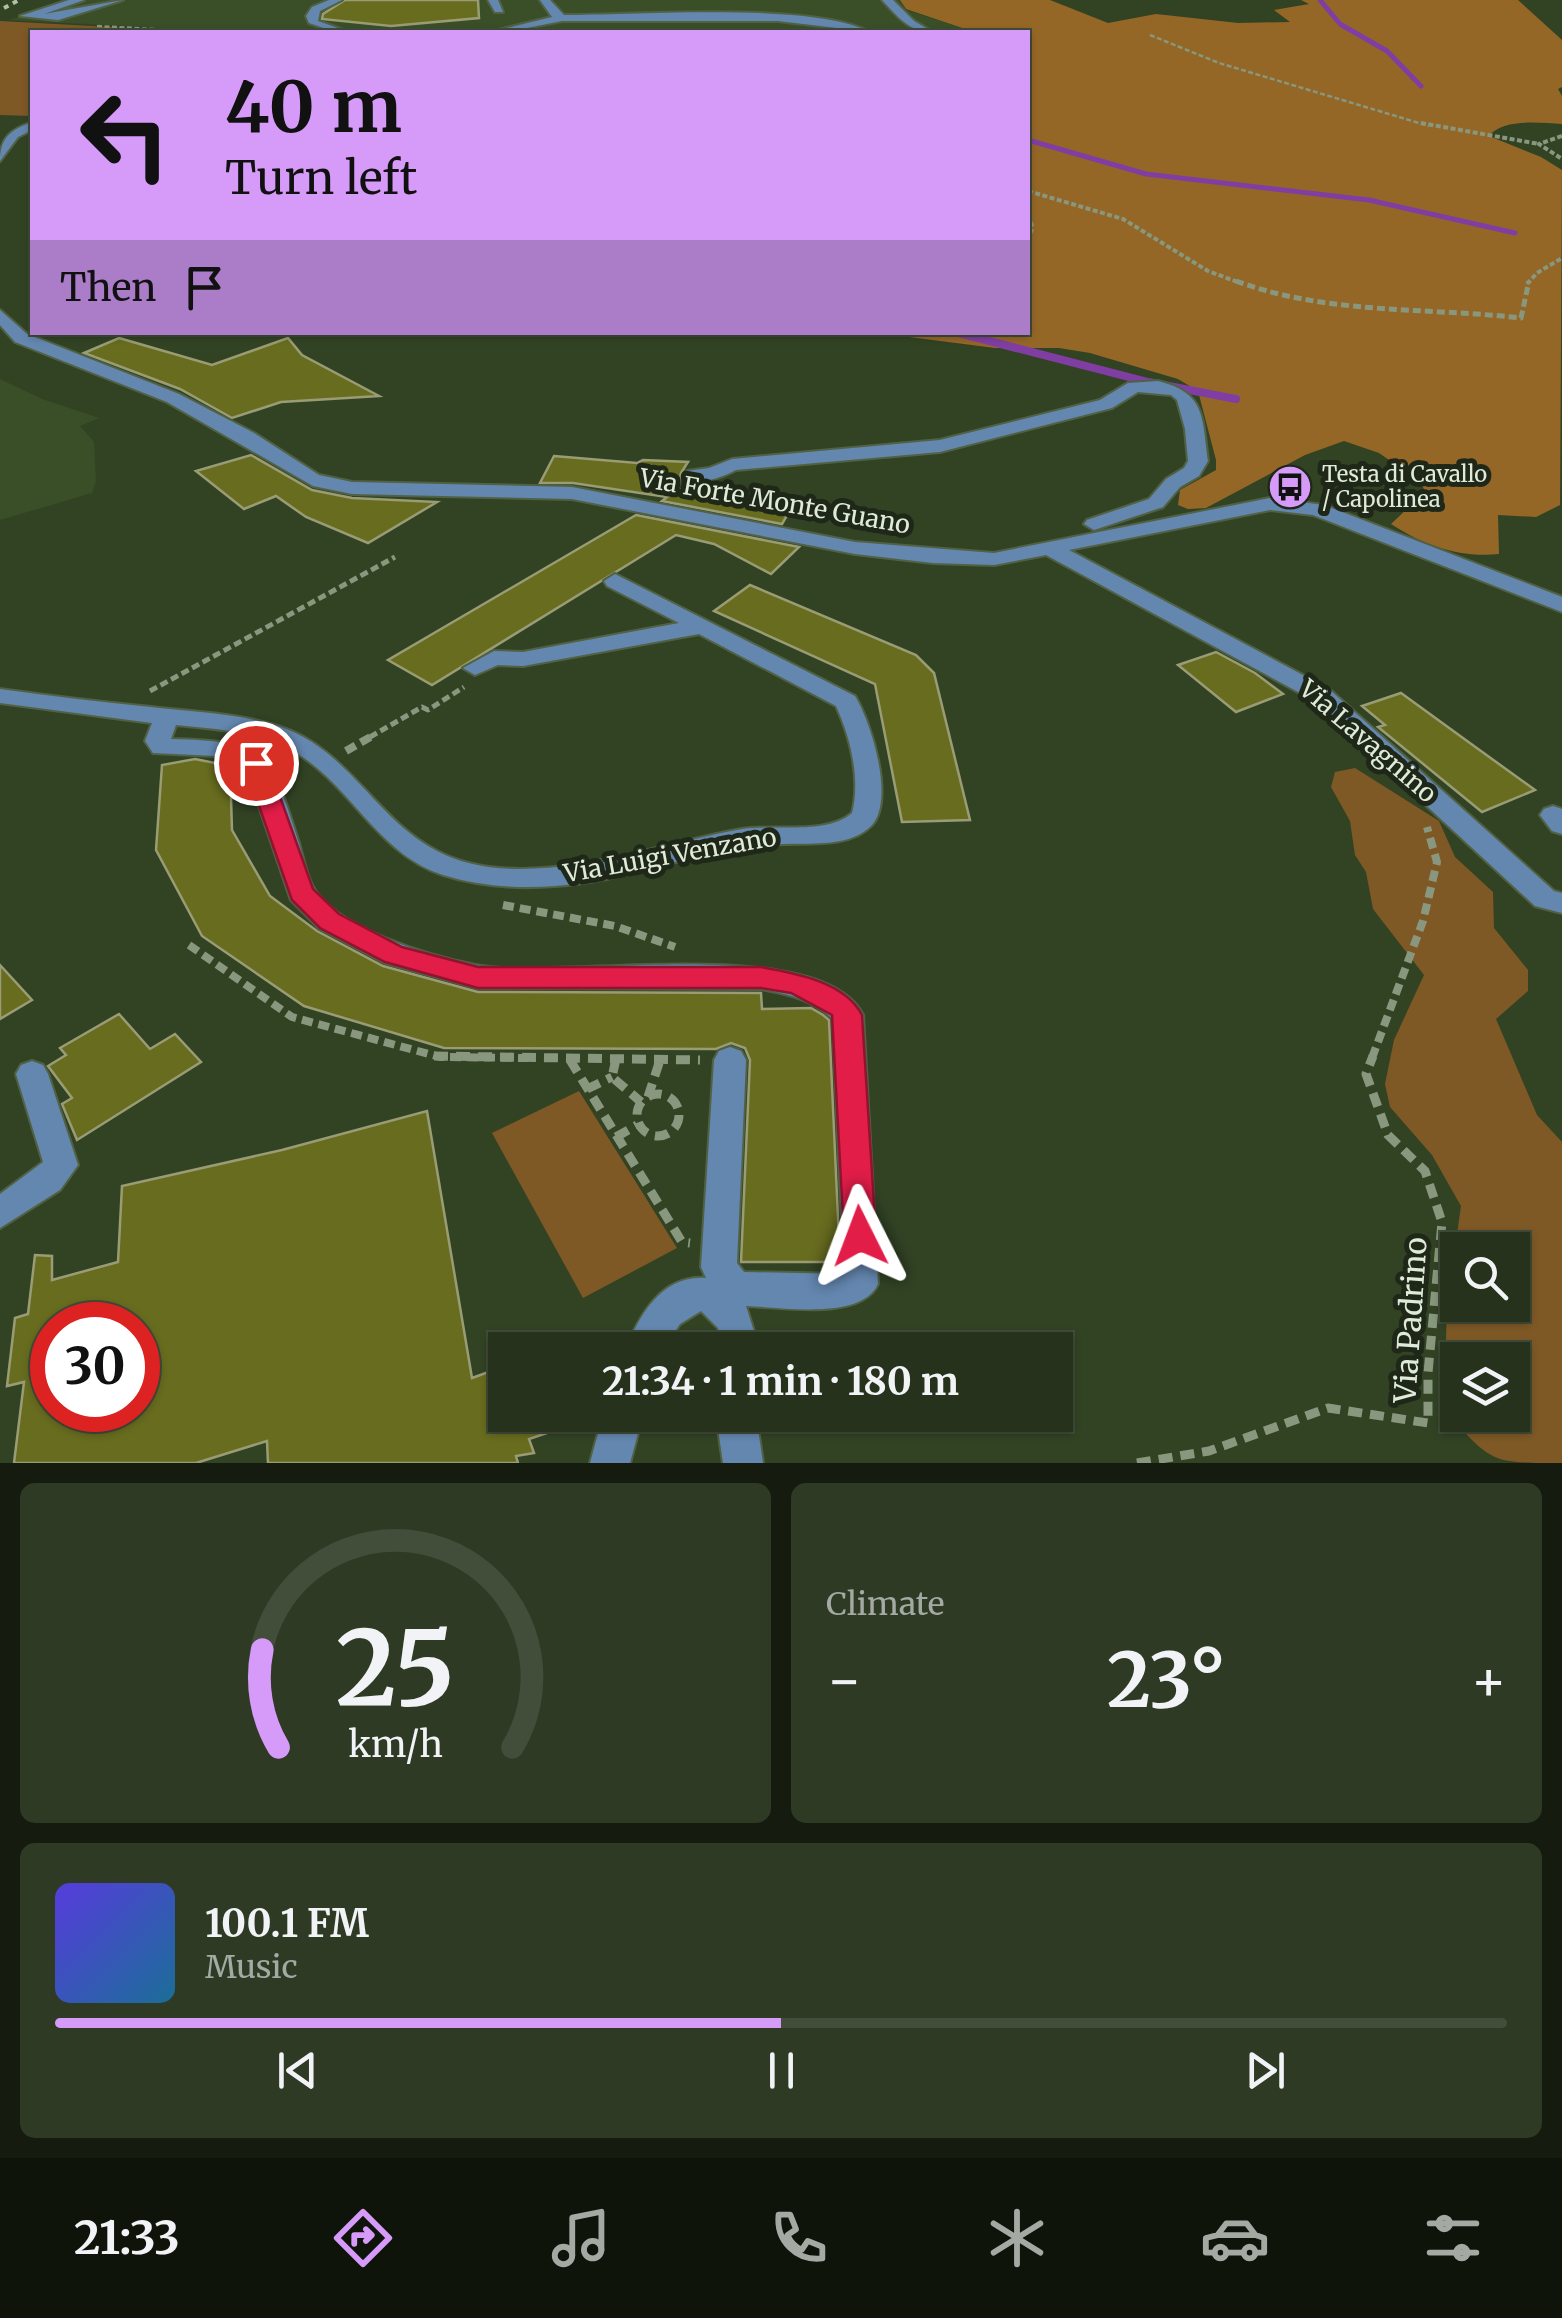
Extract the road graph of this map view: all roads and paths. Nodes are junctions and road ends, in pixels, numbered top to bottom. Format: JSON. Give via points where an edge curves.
{"nodes":[{"id":1,"x":78,"y":0,"type":"edge"},
{"id":2,"x":118,"y":0,"type":"edge"},
{"id":3,"x":337,"y":0,"type":"edge"},
{"id":4,"x":545,"y":0,"type":"edge"},
{"id":5,"x":887,"y":0,"type":"edge"},
{"id":6,"x":599,"y":5,"type":"dead end"},
{"id":7,"x":625,"y":17,"type":"junction"},
{"id":8,"x":562,"y":18,"type":"junction"},
{"id":9,"x":828,"y":23,"type":"junction"},
{"id":10,"x":90,"y":26,"type":"dead end"},
{"id":11,"x":170,"y":30,"type":"edge"},
{"id":12,"x":337,"y":30,"type":"edge"},
{"id":13,"x":505,"y":30,"type":"edge"},
{"id":14,"x":694,"y":30,"type":"edge"},
{"id":15,"x":858,"y":30,"type":"edge"},
{"id":16,"x":868,"y":30,"type":"edge"},
{"id":17,"x":924,"y":30,"type":"edge"},
{"id":18,"x":1150,"y":35,"type":"dead end"},
{"id":19,"x":26,"y":129,"type":"edge"},
{"id":20,"x":0,"y":130,"type":"edge"},
{"id":21,"x":1562,"y":136,"type":"edge"},
{"id":22,"x":1539,"y":144,"type":"junction"},
{"id":23,"x":0,"y":157,"type":"edge"},
{"id":24,"x":1562,"y":159,"type":"edge"},
{"id":25,"x":1030,"y":192,"type":"edge"},
{"id":26,"x":1562,"y":258,"type":"edge"},
{"id":27,"x":0,"y":315,"type":"edge"},
{"id":28,"x":694,"y":475,"type":"dead end"},
{"id":29,"x":1050,"y":548,"type":"junction"},
{"id":30,"x":394,"y":557,"type":"dead end"},
{"id":31,"x":957,"y":559,"type":"junction"},
{"id":32,"x":614,"y":581,"type":"dead end"},
{"id":33,"x":1562,"y":605,"type":"edge"},
{"id":34,"x":703,"y":626,"type":"junction"},
{"id":35,"x":523,"y":659,"type":"junction"},
{"id":36,"x":475,"y":668,"type":"dead end"},
{"id":37,"x":0,"y":696,"type":"edge"},
{"id":38,"x":114,"y":711,"type":"junction"},
{"id":39,"x":166,"y":717,"type":"junction"},
{"id":40,"x":322,"y":760,"type":"junction"},
{"id":41,"x":1412,"y":778,"type":"junction"},
{"id":42,"x":1562,"y":903,"type":"edge"},
{"id":43,"x":498,"y":904,"type":"dead end"},
{"id":44,"x":189,"y":945,"type":"dead end"},
{"id":45,"x":708,"y":978,"type":"junction"},
{"id":46,"x":569,"y":1059,"type":"junction"},
{"id":47,"x":616,"y":1059,"type":"junction"},
{"id":48,"x":660,"y":1060,"type":"junction"},
{"id":49,"x":730,"y":1060,"type":"joint"},
{"id":50,"x":32,"y":1074,"type":"dead end"},
{"id":51,"x":612,"y":1077,"type":"junction"},
{"id":52,"x":586,"y":1088,"type":"junction"},
{"id":53,"x":644,"y":1100,"type":"junction"},
{"id":54,"x":637,"y":1126,"type":"junction"},
{"id":55,"x":616,"y":1137,"type":"junction"},
{"id":56,"x":0,"y":1213,"type":"edge"},
{"id":57,"x":719,"y":1246,"type":"junction"},
{"id":58,"x":651,"y":1332,"type":"edge"},
{"id":59,"x":740,"y":1332,"type":"edge"},
{"id":60,"x":618,"y":1432,"type":"edge"},
{"id":61,"x":738,"y":1432,"type":"edge"},
{"id":62,"x":610,"y":1463,"type":"edge"},
{"id":63,"x":743,"y":1463,"type":"edge"},
{"id":64,"x":1137,"y":1463,"type":"edge"}],
"edges":[{"from":1,"to":2,"type":"street","via":[[20,17],[58,18]]},
{"from":3,"to":12,"type":"street","via":[[311,16]]},
{"from":4,"to":8,"type":"street"},
{"from":5,"to":17,"type":"street"},
{"from":6,"to":7,"type":"street"},
{"from":7,"to":8,"type":"street"},
{"from":7,"to":9,"type":"street"},
{"from":7,"to":14,"type":"street"},
{"from":8,"to":13,"type":"street"},
{"from":9,"to":15,"type":"street"},
{"from":9,"to":16,"type":"street"},
{"from":10,"to":11,"type":"path"},
{"from":18,"to":22,"type":"path","via":[[1219,63],[1429,126]]},
{"from":19,"to":20,"type":"street"},
{"from":19,"to":23,"type":"street","via":[[11,137]]},
{"from":21,"to":22,"type":"path"},
{"from":22,"to":24,"type":"path"},
{"from":25,"to":26,"type":"path","via":[[1123,220],[1208,271],[1260,290],[1353,308],[1521,318],[1525,283]]},
{"from":27,"to":31,"type":"street","name":"Via Forte Monte Guano","via":[[20,338],[173,398],[313,480],[352,488],[572,493],[855,548]]},
{"from":28,"to":31,"type":"street","via":[[732,465],[940,446],[1106,404],[1144,385],[1186,398],[1198,461],[1156,503],[1046,537],[962,550]]},
{"from":29,"to":31,"type":"street","name":"Via Forte Monte Guano"},
{"from":29,"to":33,"type":"street","name":"Via Forte Monte Guano","via":[[1292,503]]},
{"from":29,"to":41,"type":"street","name":"Via Lavagnino","via":[[1298,679]]},
{"from":30,"to":38,"type":"path"},
{"from":32,"to":34,"type":"street","name":"Via Luigi Venzano"},
{"from":34,"to":35,"type":"street"},
{"from":34,"to":40,"type":"street","name":"Via Luigi Venzano","via":[[846,701],[856,721],[870,801],[856,824],[723,841],[574,875],[490,875],[434,862]]},
{"from":35,"to":36,"type":"street","via":[[494,658]]},
{"from":35,"to":40,"type":"path"},
{"from":37,"to":38,"type":"street","name":"Via Luigi Venzano"},
{"from":38,"to":39,"type":"street","name":"Via Luigi Venzano"},
{"from":39,"to":40,"type":"street","name":"Via Luigi Venzano","via":[[270,732]]},
{"from":39,"to":45,"type":"street","via":[[162,747],[216,748],[256,763],[301,893],[359,939],[478,977]]},
{"from":41,"to":42,"type":"street","name":"Via Lavagnino","via":[[1545,899]]},
{"from":41,"to":64,"type":"path","name":"Via Padrino","via":[[1437,862],[1423,920],[1366,1074],[1388,1134],[1425,1171],[1442,1222],[1428,1423],[1328,1408],[1209,1451]]},
{"from":43,"to":45,"type":"path","via":[[614,926],[701,957]]},
{"from":44,"to":46,"type":"path","via":[[292,1017],[440,1057]]},
{"from":45,"to":57,"type":"street","via":[[797,984],[830,998],[848,1015],[860,1284],[849,1291],[743,1290],[724,1277]]},
{"from":46,"to":47,"type":"path"},
{"from":46,"to":52,"type":"path"},
{"from":47,"to":48,"type":"path"},
{"from":47,"to":51,"type":"path"},
{"from":48,"to":49,"type":"path"},
{"from":48,"to":53,"type":"path"},
{"from":49,"to":57,"type":"street"},
{"from":50,"to":56,"type":"street","via":[[61,1165]]},
{"from":51,"to":52,"type":"path"},
{"from":51,"to":53,"type":"path"},
{"from":52,"to":55,"type":"path"},
{"from":53,"to":54,"type":"path","via":[[635,1113]]},
{"from":53,"to":54,"type":"path","via":[[662,1095],[676,1101],[681,1119],[664,1134]]},
{"from":54,"to":55,"type":"path"},
{"from":55,"to":57,"type":"path","via":[[682,1242]]},
{"from":58,"to":59,"type":"street","via":[[689,1296],[709,1296],[731,1310]]},
{"from":60,"to":62,"type":"street"},
{"from":61,"to":63,"type":"street"}]}
